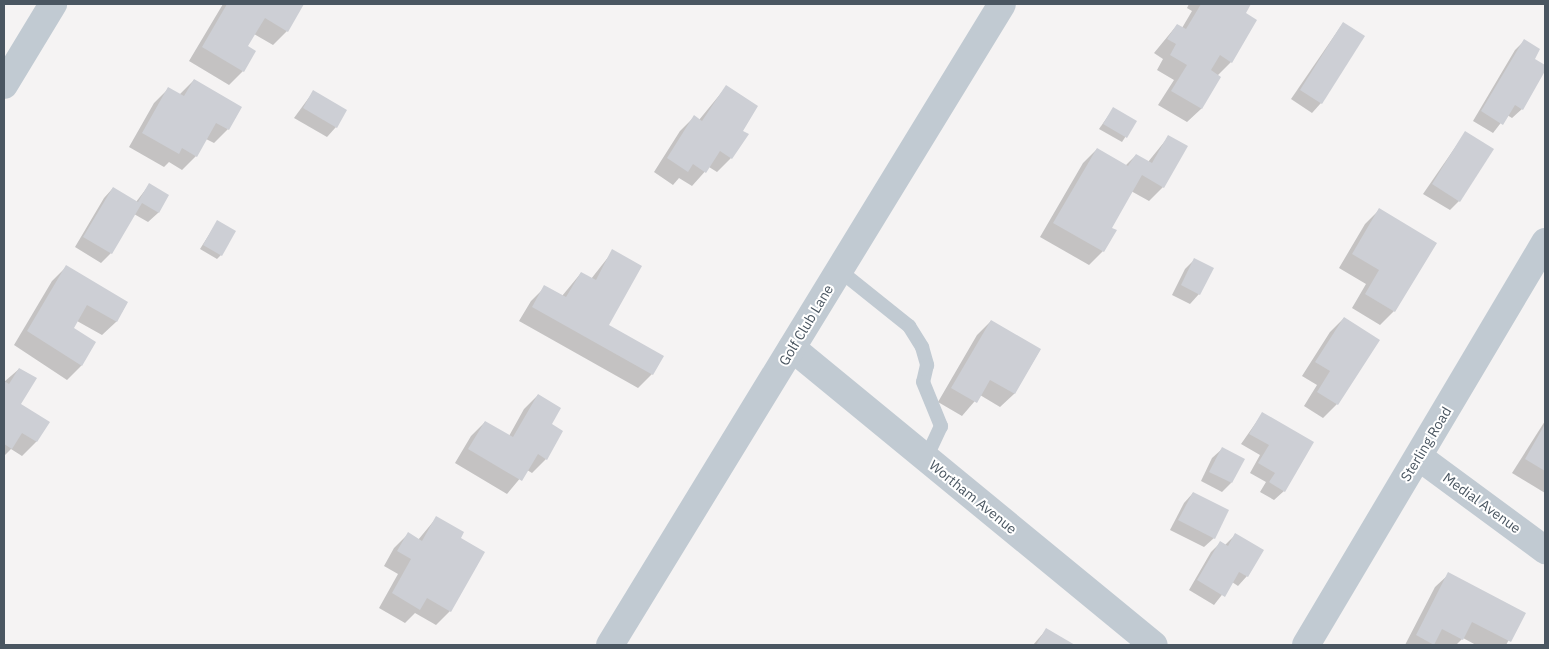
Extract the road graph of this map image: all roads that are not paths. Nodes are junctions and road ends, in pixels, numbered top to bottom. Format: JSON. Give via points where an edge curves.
{"nodes":[{"id":1,"x":53,"y":4,"type":"edge"},
{"id":2,"x":1002,"y":4,"type":"edge"},
{"id":3,"x":4,"y":85,"type":"edge"},
{"id":4,"x":1545,"y":242,"type":"edge"},
{"id":5,"x":839,"y":270,"type":"junction"},
{"id":6,"x":792,"y":348,"type":"junction"},
{"id":7,"x":1419,"y":457,"type":"junction"},
{"id":8,"x":926,"y":458,"type":"junction"},
{"id":9,"x":1545,"y":550,"type":"edge"},
{"id":10,"x":610,"y":645,"type":"edge"},
{"id":11,"x":1154,"y":645,"type":"edge"},
{"id":12,"x":1306,"y":645,"type":"edge"}],
"edges":[{"from":1,"to":3,"type":"street"},
{"from":2,"to":5,"type":"street","name":"Golf Club Lane"},
{"from":4,"to":7,"type":"street","name":"Sterling Road"},
{"from":5,"to":6,"type":"street","name":"Golf Club Lane"},
{"from":5,"to":8,"type":"lane","via":[[909,326],[922,346],[926,365],[923,382],[941,426]]},
{"from":6,"to":8,"type":"street","name":"Wortham Avenue"},
{"from":6,"to":10,"type":"street","name":"Golf Club Lane"},
{"from":7,"to":9,"type":"street","name":"Medial Avenue"},
{"from":7,"to":12,"type":"street","name":"Sterling Road"},
{"from":8,"to":11,"type":"street","name":"Wortham Avenue"}]}
